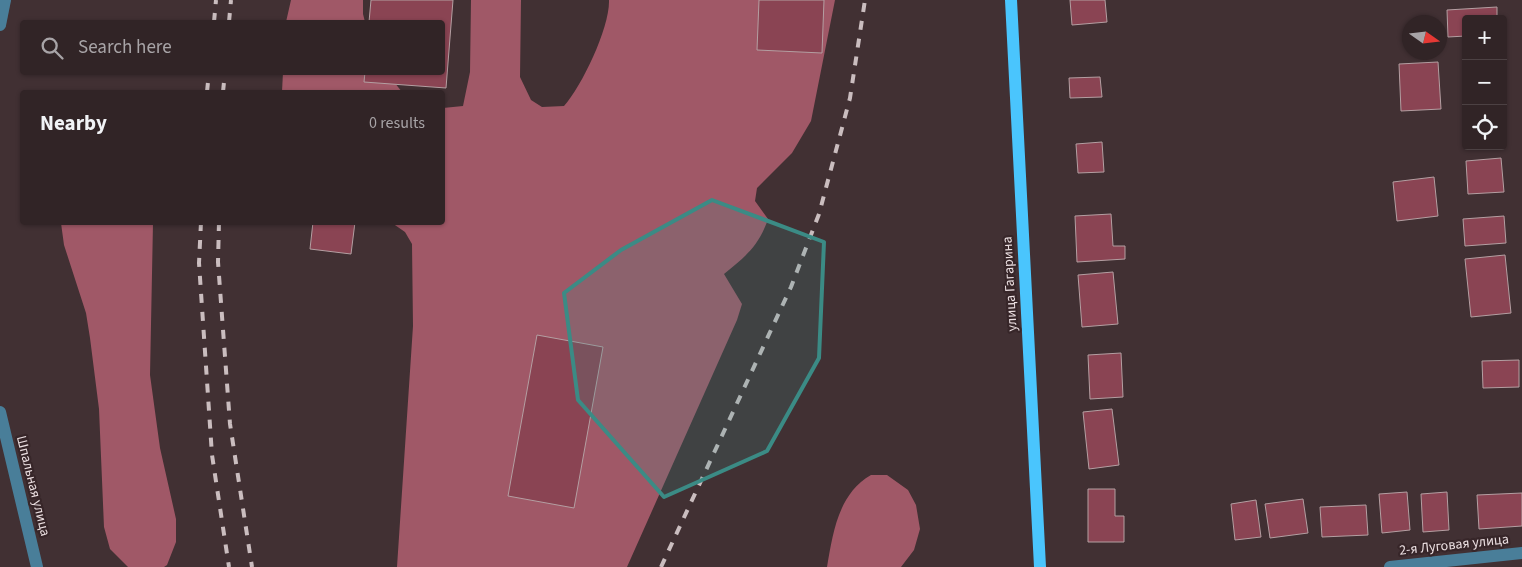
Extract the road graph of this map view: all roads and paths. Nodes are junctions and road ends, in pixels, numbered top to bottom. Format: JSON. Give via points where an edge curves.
{"nodes":[{"id":1,"x":5,"y":0,"type":"edge"},
{"id":2,"x":1011,"y":0,"type":"edge"},
{"id":3,"x":0,"y":25,"type":"edge"},
{"id":4,"x":0,"y":412,"type":"edge"},
{"id":5,"x":1522,"y":554,"type":"edge"},
{"id":6,"x":37,"y":567,"type":"edge"},
{"id":7,"x":1040,"y":567,"type":"edge"},
{"id":8,"x":1390,"y":567,"type":"edge"}],
"edges":[{"from":1,"to":3,"type":"street"},
{"from":2,"to":7,"type":"main road","name":"улица Гагарина"},
{"from":4,"to":6,"type":"street","name":"Шпальная улица"},
{"from":5,"to":8,"type":"street","name":"2-я Луговая улица"}]}
